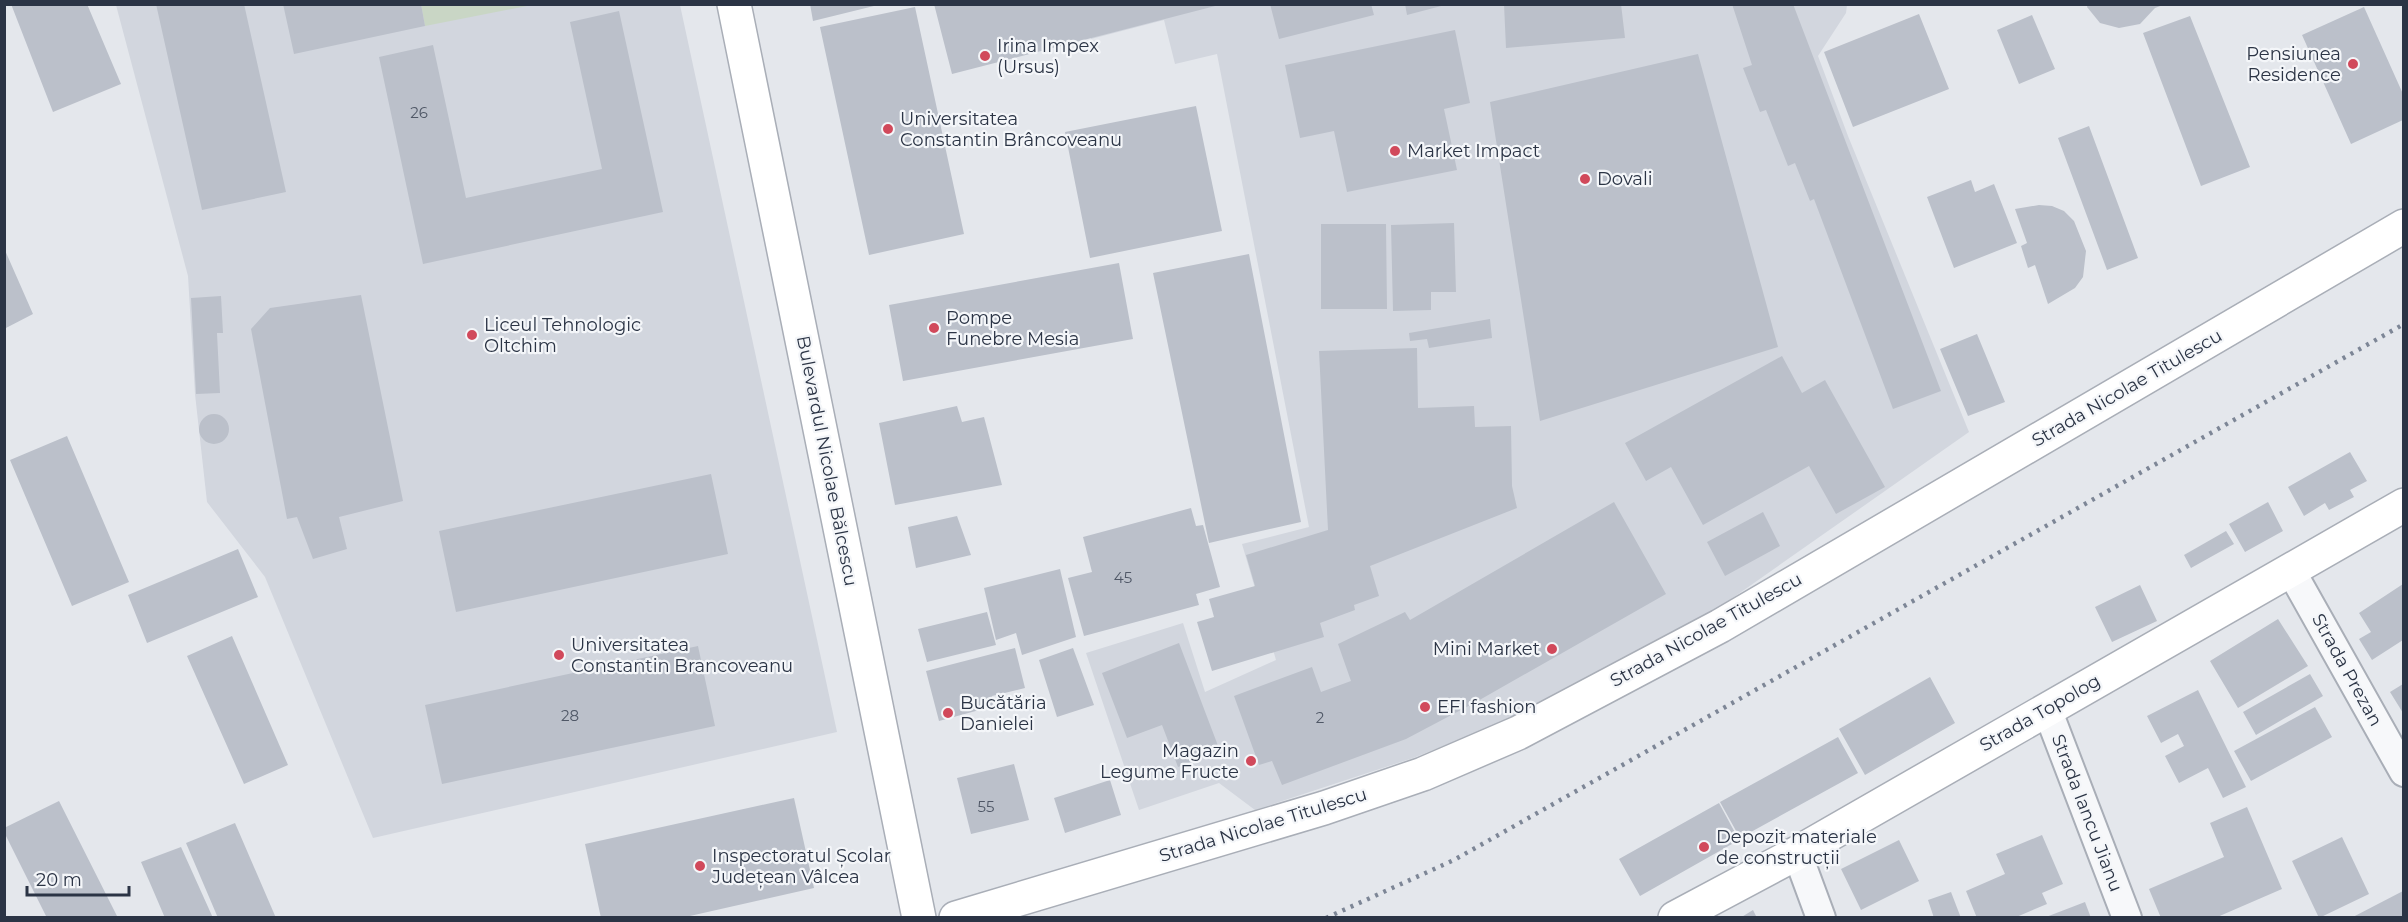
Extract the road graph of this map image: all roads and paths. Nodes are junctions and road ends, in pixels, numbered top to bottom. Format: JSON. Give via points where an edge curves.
{"nodes":[{"id":1,"x":734,"y":4,"type":"edge"},
{"id":2,"x":2403,"y":226,"type":"edge"},
{"id":3,"x":2403,"y":505,"type":"edge"},
{"id":4,"x":2290,"y":569,"type":"junction"},
{"id":5,"x":2047,"y":709,"type":"junction"},
{"id":6,"x":2403,"y":772,"type":"edge"},
{"id":7,"x":1797,"y":853,"type":"junction"},
{"id":8,"x":919,"y":918,"type":"edge"},
{"id":9,"x":956,"y":918,"type":"edge"},
{"id":10,"x":1674,"y":918,"type":"edge"},
{"id":11,"x":1821,"y":918,"type":"edge"},
{"id":12,"x":2127,"y":918,"type":"edge"}],
"edges":[{"from":1,"to":8,"type":"main road","name":"Bulevardul Nicolae Bălcescu"},
{"from":2,"to":9,"type":"main road","name":"Strada Nicolae Titulescu","via":[[1720,626],[1518,733],[1422,774],[1324,808]]},
{"from":3,"to":4,"type":"main road","name":"Strada Topolog"},
{"from":4,"to":5,"type":"main road","name":"Strada Topolog"},
{"from":4,"to":6,"type":"street","name":"Strada Prezan"},
{"from":5,"to":7,"type":"main road","name":"Strada Topolog"},
{"from":5,"to":12,"type":"street","name":"Strada Iancu Jianu"},
{"from":7,"to":10,"type":"main road","name":"Strada Topolog"},
{"from":7,"to":11,"type":"street"}]}
